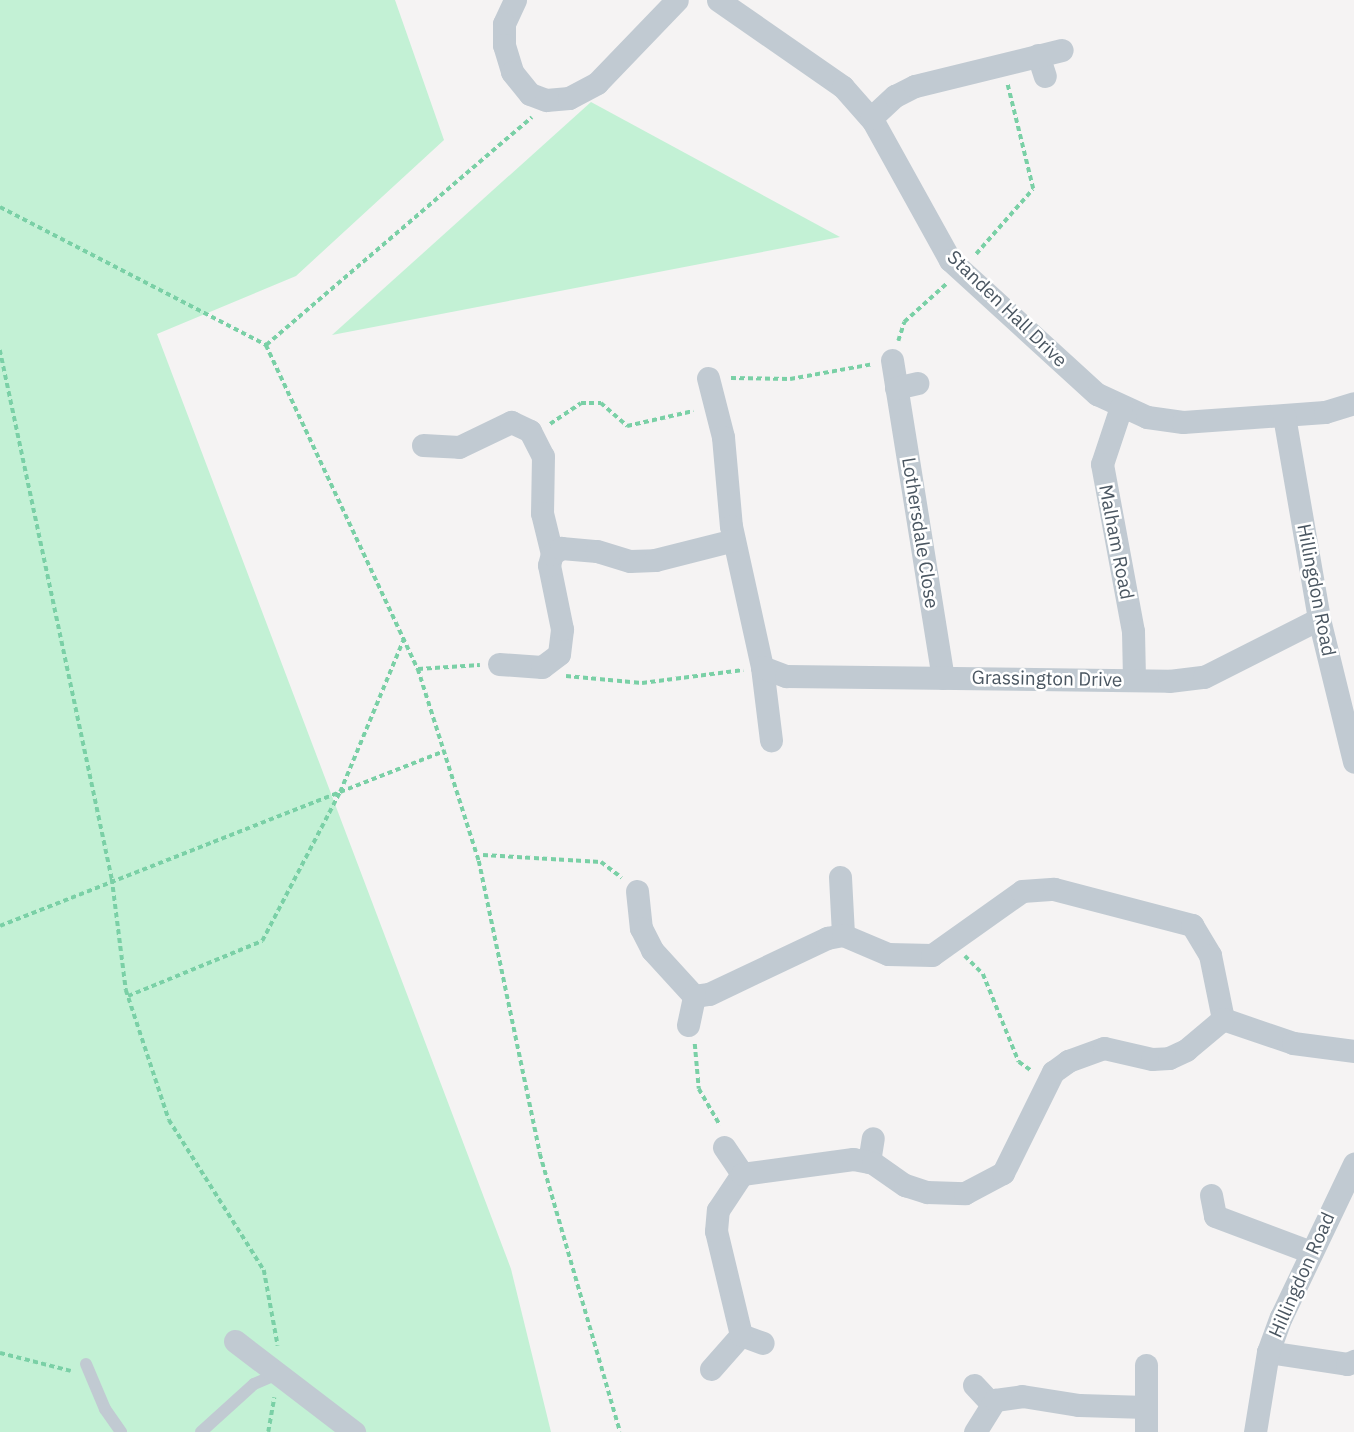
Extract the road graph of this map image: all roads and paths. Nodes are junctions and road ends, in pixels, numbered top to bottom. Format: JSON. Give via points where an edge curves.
{"nodes":[{"id":1,"x":515,"y":0,"type":"edge"},
{"id":2,"x":677,"y":0,"type":"edge"},
{"id":3,"x":718,"y":0,"type":"edge"},
{"id":4,"x":1062,"y":50,"type":"dead end"},
{"id":5,"x":1002,"y":65,"type":"junction"},
{"id":6,"x":553,"y":100,"type":"junction"},
{"id":7,"x":871,"y":118,"type":"junction"},
{"id":8,"x":0,"y":207,"type":"edge"},
{"id":9,"x":961,"y":270,"type":"junction"},
{"id":10,"x":266,"y":345,"type":"junction"},
{"id":11,"x":0,"y":350,"type":"edge"},
{"id":12,"x":892,"y":360,"type":"junction"},
{"id":13,"x":708,"y":378,"type":"joint"},
{"id":14,"x":1354,"y":403,"type":"edge"},
{"id":15,"x":715,"y":406,"type":"junction"},
{"id":16,"x":1121,"y":407,"type":"junction"},
{"id":17,"x":1284,"y":416,"type":"junction"},
{"id":18,"x":533,"y":435,"type":"junction"},
{"id":19,"x":423,"y":444,"type":"dead end"},
{"id":20,"x":734,"y":540,"type":"junction"},
{"id":21,"x":552,"y":554,"type":"junction"},
{"id":22,"x":1320,"y":619,"type":"junction"},
{"id":23,"x":404,"y":638,"type":"junction"},
{"id":24,"x":499,"y":664,"type":"joint"},
{"id":25,"x":542,"y":667,"type":"junction"},
{"id":26,"x":762,"y":667,"type":"junction"},
{"id":27,"x":418,"y":669,"type":"junction"},
{"id":28,"x":943,"y":678,"type":"junction"},
{"id":29,"x":1134,"y":680,"type":"junction"},
{"id":30,"x":1348,"y":716,"type":"edge"},
{"id":31,"x":771,"y":740,"type":"dead end"},
{"id":32,"x":445,"y":751,"type":"junction"},
{"id":33,"x":1354,"y":762,"type":"edge"},
{"id":34,"x":340,"y":792,"type":"junction"},
{"id":35,"x":483,"y":855,"type":"dead end"},
{"id":36,"x":841,"y":877,"type":"dead end"},
{"id":37,"x":112,"y":879,"type":"junction"},
{"id":38,"x":637,"y":891,"type":"joint"},
{"id":39,"x":0,"y":926,"type":"edge"},
{"id":40,"x":843,"y":936,"type":"junction"},
{"id":41,"x":958,"y":950,"type":"dead end"},
{"id":42,"x":128,"y":996,"type":"junction"},
{"id":43,"x":694,"y":996,"type":"junction"},
{"id":44,"x":1223,"y":1019,"type":"junction"},
{"id":45,"x":688,"y":1025,"type":"joint"},
{"id":46,"x":1354,"y":1051,"type":"edge"},
{"id":47,"x":1048,"y":1083,"type":"junction"},
{"id":48,"x":873,"y":1138,"type":"dead end"},
{"id":49,"x":724,"y":1147,"type":"joint"},
{"id":50,"x":869,"y":1162,"type":"junction"},
{"id":51,"x":1354,"y":1164,"type":"edge"},
{"id":52,"x":742,"y":1174,"type":"junction"},
{"id":53,"x":1209,"y":1214,"type":"dead end"},
{"id":54,"x":1311,"y":1252,"type":"junction"},
{"id":55,"x":741,"y":1335,"type":"junction"},
{"id":56,"x":235,"y":1340,"type":"dead end"},
{"id":57,"x":763,"y":1343,"type":"dead end"},
{"id":58,"x":1268,"y":1352,"type":"junction"},
{"id":59,"x":0,"y":1353,"type":"edge"},
{"id":60,"x":1354,"y":1362,"type":"edge"},
{"id":61,"x":86,"y":1364,"type":"dead end"},
{"id":62,"x":1146,"y":1365,"type":"dead end"},
{"id":63,"x":710,"y":1369,"type":"dead end"},
{"id":64,"x":278,"y":1374,"type":"junction"},
{"id":65,"x":974,"y":1385,"type":"dead end"},
{"id":66,"x":96,"y":1387,"type":"junction"},
{"id":67,"x":992,"y":1404,"type":"junction"},
{"id":68,"x":1146,"y":1407,"type":"junction"},
{"id":69,"x":121,"y":1432,"type":"edge"},
{"id":70,"x":201,"y":1432,"type":"edge"},
{"id":71,"x":268,"y":1432,"type":"edge"},
{"id":72,"x":354,"y":1432,"type":"edge"},
{"id":73,"x":620,"y":1432,"type":"edge"},
{"id":74,"x":975,"y":1432,"type":"edge"},
{"id":75,"x":1146,"y":1432,"type":"edge"},
{"id":76,"x":1255,"y":1432,"type":"edge"}],
"edges":[{"from":1,"to":6,"type":"street","via":[[504,24],[504,46],[512,72],[530,93]]},
{"from":2,"to":6,"type":"street","via":[[597,83],[569,98]]},
{"from":3,"to":7,"type":"street","name":"Standen Hall Drive","via":[[843,87]]},
{"from":4,"to":5,"type":"street","via":[[1042,66]]},
{"from":5,"to":7,"type":"street","via":[[915,86],[895,96]]},
{"from":5,"to":9,"type":"path","via":[[1032,189]]},
{"from":6,"to":10,"type":"path"},
{"from":7,"to":9,"type":"street","name":"Standen Hall Drive","via":[[946,252]]},
{"from":8,"to":10,"type":"path"},
{"from":9,"to":12,"type":"path","via":[[904,322]]},
{"from":9,"to":16,"type":"street","name":"Standen Hall Drive","via":[[1097,394]]},
{"from":10,"to":23,"type":"path"},
{"from":11,"to":37,"type":"path"},
{"from":12,"to":13,"type":"path","via":[[790,379]]},
{"from":12,"to":28,"type":"street","name":"Lothersdale Close","via":[[906,385]]},
{"from":13,"to":15,"type":"street"},
{"from":14,"to":17,"type":"street","name":"Standen Hall Drive"},
{"from":15,"to":18,"type":"path","via":[[627,426],[601,403],[581,403]]},
{"from":15,"to":20,"type":"street"},
{"from":16,"to":17,"type":"street","name":"Standen Hall Drive","via":[[1183,422]]},
{"from":16,"to":29,"type":"street","name":"Malham Road","via":[[1102,464],[1133,631]]},
{"from":17,"to":22,"type":"street","name":"Hillingdon Road"},
{"from":18,"to":19,"type":"street","via":[[511,422],[459,447]]},
{"from":18,"to":21,"type":"street","via":[[543,456],[542,513]]},
{"from":20,"to":21,"type":"street","via":[[655,560],[630,561],[577,548],[561,548]]},
{"from":20,"to":26,"type":"street"},
{"from":21,"to":25,"type":"street","via":[[549,565],[562,642],[553,662]]},
{"from":22,"to":29,"type":"street","name":"Grassington Drive","via":[[1204,677]]},
{"from":22,"to":30,"type":"street","name":"Hillingdon Road"},
{"from":23,"to":27,"type":"path"},
{"from":23,"to":34,"type":"path"},
{"from":24,"to":25,"type":"street"},
{"from":24,"to":27,"type":"path"},
{"from":25,"to":26,"type":"path","via":[[593,681],[642,683]]},
{"from":26,"to":28,"type":"street","name":"Grassington Drive","via":[[786,676]]},
{"from":26,"to":31,"type":"street"},
{"from":27,"to":32,"type":"path"},
{"from":28,"to":29,"type":"street","name":"Grassington Drive"},
{"from":30,"to":33,"type":"street","name":"Hillingdon Road"},
{"from":32,"to":34,"type":"path"},
{"from":32,"to":73,"type":"path","via":[[479,862],[540,1154]]},
{"from":34,"to":37,"type":"path"},
{"from":34,"to":42,"type":"path","via":[[262,941]]},
{"from":35,"to":38,"type":"path","via":[[601,862]]},
{"from":36,"to":40,"type":"street"},
{"from":37,"to":39,"type":"path"},
{"from":37,"to":42,"type":"path"},
{"from":38,"to":43,"type":"street","via":[[646,939],[680,986]]},
{"from":40,"to":43,"type":"street","via":[[827,938]]},
{"from":40,"to":44,"type":"street","via":[[888,954],[932,955],[1022,891],[1054,888],[1192,925],[1210,955]]},
{"from":41,"to":47,"type":"path","via":[[983,974],[1019,1062]]},
{"from":42,"to":64,"type":"path","via":[[169,1120],[264,1270],[277,1326]]},
{"from":43,"to":45,"type":"street"},
{"from":44,"to":46,"type":"street","via":[[1293,1043]]},
{"from":44,"to":47,"type":"street","via":[[1186,1050],[1168,1058],[1104,1048],[1068,1061],[1053,1072]]},
{"from":45,"to":49,"type":"path","via":[[695,1041],[699,1089],[724,1133]]},
{"from":47,"to":50,"type":"street","via":[[1015,1157],[1003,1173],[985,1185],[965,1193],[927,1192],[905,1185]]},
{"from":48,"to":50,"type":"street"},
{"from":49,"to":52,"type":"street"},
{"from":50,"to":52,"type":"street","via":[[853,1159]]},
{"from":51,"to":54,"type":"street","name":"Hillingdon Road"},
{"from":52,"to":55,"type":"street","via":[[718,1210],[716,1231]]},
{"from":53,"to":54,"type":"street"},
{"from":54,"to":58,"type":"street","name":"Hillingdon Road"},
{"from":55,"to":57,"type":"street"},
{"from":55,"to":63,"type":"street"},
{"from":56,"to":64,"type":"street"},
{"from":58,"to":60,"type":"street"},
{"from":58,"to":76,"type":"street","name":"Hillingdon Road"},
{"from":59,"to":66,"type":"path","via":[[67,1369]]},
{"from":61,"to":66,"type":"lane"},
{"from":62,"to":68,"type":"street"},
{"from":64,"to":70,"type":"lane","via":[[234,1399]]},
{"from":64,"to":71,"type":"path"},
{"from":64,"to":72,"type":"street"},
{"from":65,"to":67,"type":"street"},
{"from":66,"to":69,"type":"lane"},
{"from":67,"to":68,"type":"street","via":[[1021,1396],[1079,1405]]},
{"from":67,"to":74,"type":"street"},
{"from":68,"to":75,"type":"street"}]}
